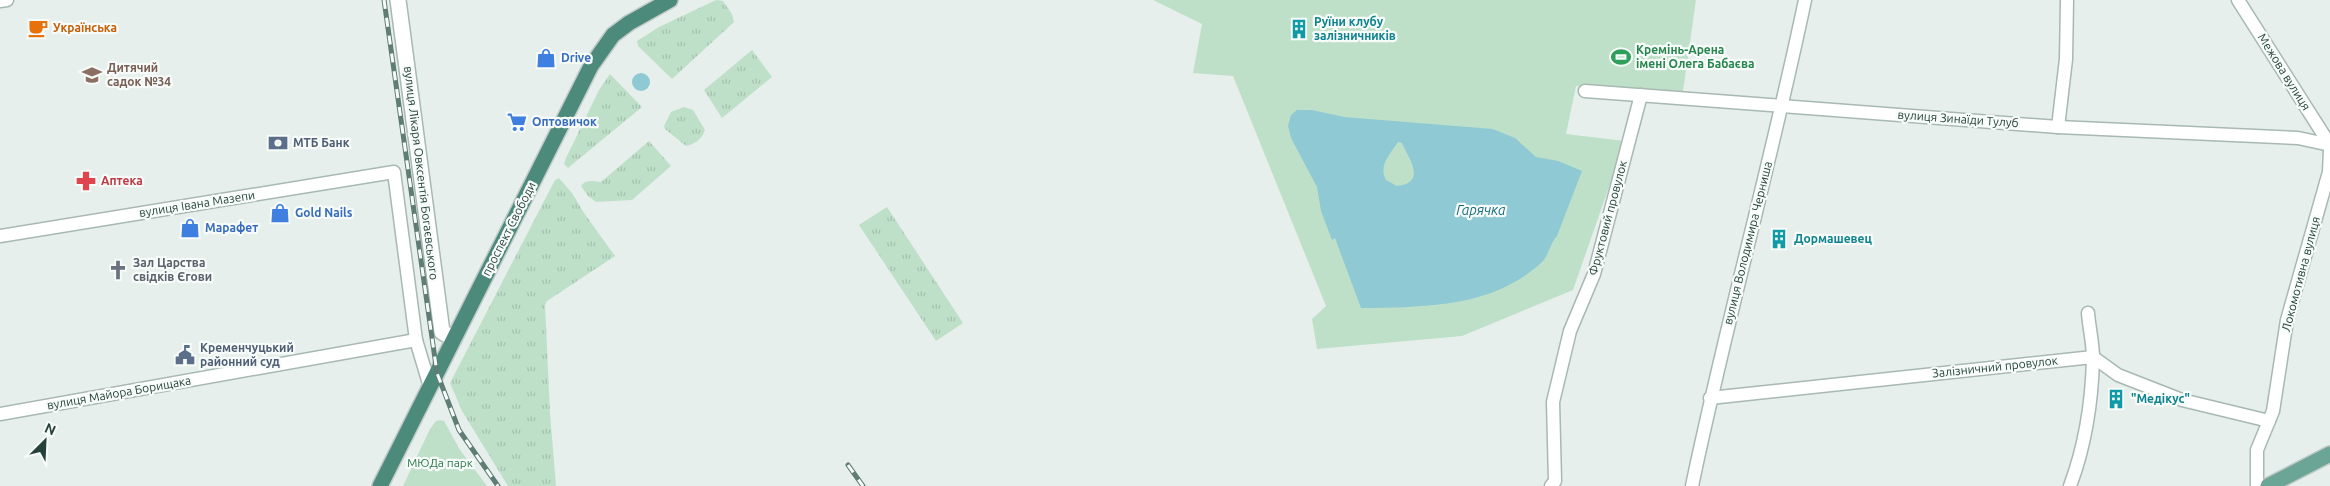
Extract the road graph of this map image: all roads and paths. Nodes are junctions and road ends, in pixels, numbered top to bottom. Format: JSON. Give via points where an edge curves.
{"nodes":[{"id":1,"x":8,"y":0,"type":"edge"},
{"id":2,"x":398,"y":0,"type":"edge"},
{"id":3,"x":670,"y":0,"type":"edge"},
{"id":4,"x":1805,"y":0,"type":"edge"},
{"id":5,"x":2067,"y":0,"type":"edge"},
{"id":6,"x":2238,"y":0,"type":"edge"},
{"id":7,"x":0,"y":1,"type":"edge"},
{"id":8,"x":1586,"y":91,"type":"dead end"},
{"id":9,"x":1641,"y":95,"type":"junction"},
{"id":10,"x":1782,"y":106,"type":"junction"},
{"id":11,"x":2058,"y":127,"type":"junction"},
{"id":12,"x":2330,"y":145,"type":"edge"},
{"id":13,"x":2330,"y":150,"type":"edge"},
{"id":14,"x":0,"y":236,"type":"edge"},
{"id":15,"x":2088,"y":312,"type":"dead end"},
{"id":16,"x":454,"y":339,"type":"junction"},
{"id":17,"x":416,"y":340,"type":"junction"},
{"id":18,"x":2093,"y":357,"type":"junction"},
{"id":19,"x":430,"y":387,"type":"junction"},
{"id":20,"x":1710,"y":398,"type":"junction"},
{"id":21,"x":0,"y":414,"type":"edge"},
{"id":22,"x":2269,"y":421,"type":"junction"},
{"id":23,"x":2330,"y":454,"type":"edge"},
{"id":24,"x":380,"y":486,"type":"edge"},
{"id":25,"x":1550,"y":486,"type":"edge"},
{"id":26,"x":1692,"y":486,"type":"edge"},
{"id":27,"x":2070,"y":486,"type":"edge"},
{"id":28,"x":2257,"y":486,"type":"edge"},
{"id":29,"x":2268,"y":486,"type":"edge"}],
"edges":[{"from":1,"to":7,"type":"street"},
{"from":2,"to":16,"type":"street","name":"вулиця Лікаря Овксентія Богаєвського","via":[[442,332]]},
{"from":3,"to":16,"type":"highway","name":"проспект Свободи","via":[[613,35],[591,66]]},
{"from":4,"to":10,"type":"street","name":"вулиця Володимира Черниша"},
{"from":5,"to":11,"type":"street","via":[[2066,58]]},
{"from":6,"to":12,"type":"street","name":"Межова вулиця"},
{"from":8,"to":9,"type":"street","name":"вулиця Зинаїди Тулуб"},
{"from":9,"to":10,"type":"street","name":"вулиця Зинаїди Тулуб"},
{"from":9,"to":25,"type":"street","name":"Фруктовий провулок","via":[[1594,274],[1570,331],[1553,402],[1554,480]]},
{"from":10,"to":11,"type":"street","name":"вулиця Зинаїди Тулуб"},
{"from":10,"to":20,"type":"street","name":"вулиця Володимира Черниша"},
{"from":11,"to":12,"type":"street","name":"вулиця Зинаїди Тулуб","via":[[2298,138]]},
{"from":13,"to":22,"type":"street","name":"Локомотивна вулиця","via":[[2329,172],[2287,320]]},
{"from":14,"to":17,"type":"street","name":"вулиця Івана Мазепи","via":[[394,172]]},
{"from":15,"to":18,"type":"street"},
{"from":16,"to":19,"type":"highway","name":"проспект Свободи"},
{"from":17,"to":19,"type":"street"},
{"from":17,"to":21,"type":"street","name":"вулиця Майора Борищака"},
{"from":18,"to":20,"type":"street","name":"Залізничний провулок"},
{"from":18,"to":22,"type":"street","via":[[2118,375],[2182,400]]},
{"from":18,"to":27,"type":"street","via":[[2081,452]]},
{"from":19,"to":24,"type":"highway","name":"проспект Свободи"},
{"from":20,"to":26,"type":"street","name":"вулиця Володимира Черниша"},
{"from":22,"to":28,"type":"street","name":"Локомотивна вулиця","via":[[2257,450]]},
{"from":23,"to":29,"type":"main road"}]}
